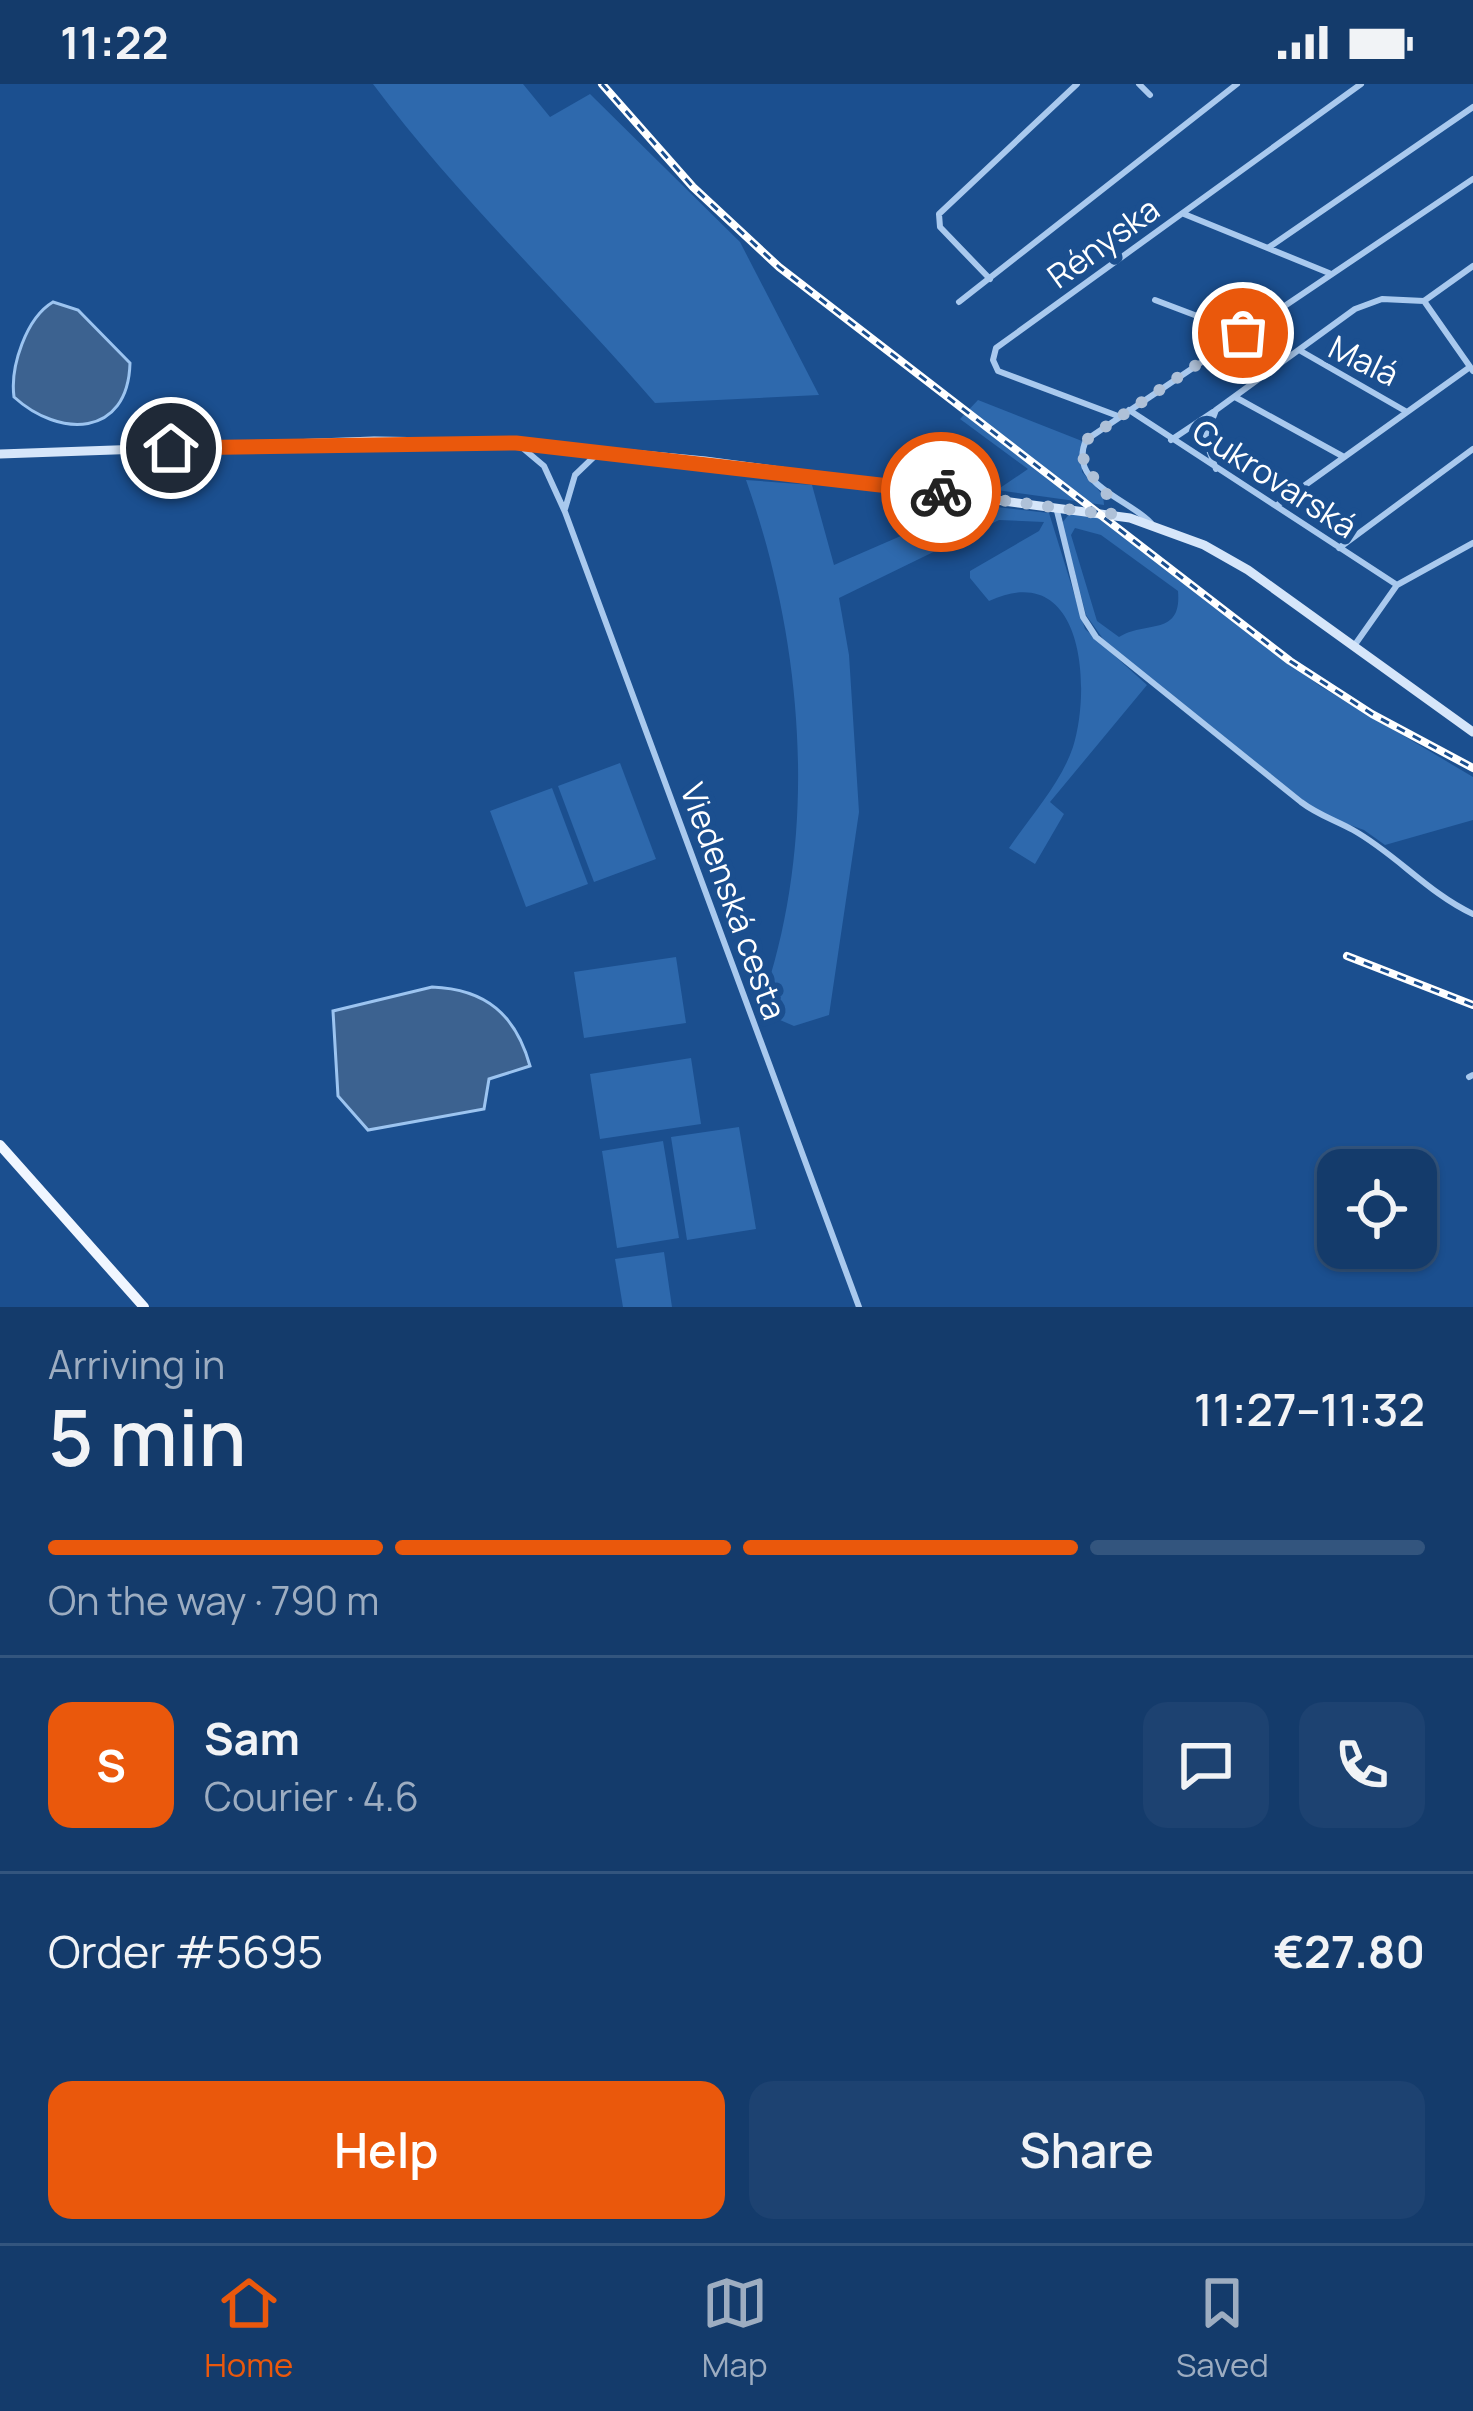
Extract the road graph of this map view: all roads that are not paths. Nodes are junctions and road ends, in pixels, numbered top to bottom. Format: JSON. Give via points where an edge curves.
{"nodes":[{"id":1,"x":1078,"y":84,"type":"edge"},
{"id":2,"x":1139,"y":84,"type":"edge"},
{"id":3,"x":1237,"y":84,"type":"edge"},
{"id":4,"x":1361,"y":84,"type":"edge"},
{"id":5,"x":1150,"y":95,"type":"dead end"},
{"id":6,"x":1473,"y":107,"type":"edge"},
{"id":7,"x":1473,"y":179,"type":"edge"},
{"id":8,"x":1184,"y":214,"type":"junction"},
{"id":9,"x":1268,"y":248,"type":"junction"},
{"id":10,"x":1473,"y":266,"type":"edge"},
{"id":11,"x":1330,"y":274,"type":"junction"},
{"id":12,"x":990,"y":279,"type":"junction"},
{"id":13,"x":1155,"y":300,"type":"dead end"},
{"id":14,"x":1424,"y":301,"type":"junction"},
{"id":15,"x":959,"y":302,"type":"dead end"},
{"id":16,"x":1243,"y":333,"type":"junction"},
{"id":17,"x":1299,"y":350,"type":"junction"},
{"id":18,"x":1472,"y":369,"type":"edge"},
{"id":19,"x":1235,"y":397,"type":"junction"},
{"id":20,"x":1129,"y":410,"type":"junction"},
{"id":21,"x":1216,"y":410,"type":"junction"},
{"id":22,"x":1407,"y":412,"type":"junction"},
{"id":23,"x":1118,"y":416,"type":"junction"},
{"id":24,"x":1172,"y":440,"type":"junction"},
{"id":25,"x":516,"y":443,"type":"junction"},
{"id":26,"x":603,"y":449,"type":"junction"},
{"id":27,"x":1473,"y":449,"type":"edge"},
{"id":28,"x":0,"y":454,"type":"edge"},
{"id":29,"x":1344,"y":457,"type":"junction"},
{"id":30,"x":1216,"y":469,"type":"junction"},
{"id":31,"x":1106,"y":490,"type":"junction"},
{"id":32,"x":1276,"y":506,"type":"junction"},
{"id":33,"x":1056,"y":507,"type":"junction"},
{"id":34,"x":565,"y":512,"type":"junction"},
{"id":35,"x":1111,"y":515,"type":"junction"},
{"id":36,"x":1151,"y":523,"type":"junction"},
{"id":37,"x":1473,"y":543,"type":"edge"},
{"id":38,"x":1339,"y":548,"type":"junction"},
{"id":39,"x":1397,"y":585,"type":"junction"},
{"id":40,"x":1354,"y":646,"type":"junction"},
{"id":41,"x":1473,"y":732,"type":"edge"},
{"id":42,"x":1473,"y":914,"type":"edge"},
{"id":43,"x":0,"y":1145,"type":"edge"},
{"id":44,"x":144,"y":1307,"type":"edge"},
{"id":45,"x":859,"y":1307,"type":"edge"}],
"edges":[{"from":1,"to":12,"type":"street","via":[[939,214],[940,226]]},
{"from":2,"to":5,"type":"street"},
{"from":3,"to":12,"type":"street"},
{"from":4,"to":8,"type":"street","name":"Rényska"},
{"from":6,"to":9,"type":"street"},
{"from":7,"to":11,"type":"street"},
{"from":8,"to":9,"type":"street"},
{"from":8,"to":23,"type":"street","name":"Rényska","via":[[997,348],[993,360],[998,371]]},
{"from":9,"to":11,"type":"street"},
{"from":10,"to":14,"type":"street"},
{"from":11,"to":16,"type":"street"},
{"from":12,"to":15,"type":"street"},
{"from":13,"to":16,"type":"street"},
{"from":14,"to":17,"type":"street","via":[[1367,302]]},
{"from":14,"to":18,"type":"street"},
{"from":16,"to":20,"type":"street"},
{"from":17,"to":19,"type":"street"},
{"from":17,"to":22,"type":"street","name":"Malá"},
{"from":18,"to":22,"type":"street"},
{"from":19,"to":21,"type":"street"},
{"from":19,"to":29,"type":"street"},
{"from":20,"to":23,"type":"street"},
{"from":20,"to":24,"type":"street","name":"Cukrovarská"},
{"from":21,"to":24,"type":"street"},
{"from":21,"to":30,"type":"street","via":[[1204,439]]},
{"from":22,"to":29,"type":"street"},
{"from":23,"to":31,"type":"street","via":[[1082,448],[1085,472]]},
{"from":24,"to":30,"type":"street","name":"Cukrovarská"},
{"from":25,"to":26,"type":"street"},
{"from":25,"to":28,"type":"street"},
{"from":25,"to":34,"type":"street","name":"Viedenská cesta","via":[[544,466]]},
{"from":26,"to":33,"type":"street"},
{"from":26,"to":34,"type":"street","via":[[575,475]]},
{"from":27,"to":38,"type":"street"},
{"from":29,"to":32,"type":"street"},
{"from":30,"to":32,"type":"street","name":"Cukrovarská"},
{"from":31,"to":35,"type":"street"},
{"from":31,"to":36,"type":"street"},
{"from":32,"to":38,"type":"street","name":"Cukrovarská"},
{"from":33,"to":35,"type":"street"},
{"from":33,"to":42,"type":"street","via":[[1083,617],[1096,637],[1328,822],[1350,828]]},
{"from":34,"to":45,"type":"street","name":"Viedenská cesta"},
{"from":35,"to":36,"type":"street"},
{"from":36,"to":40,"type":"street","via":[[1227,556]]},
{"from":37,"to":39,"type":"street"},
{"from":38,"to":39,"type":"street","name":"Cukrovarská"},
{"from":39,"to":40,"type":"street"},
{"from":40,"to":41,"type":"street"},
{"from":43,"to":44,"type":"main road"}]}
